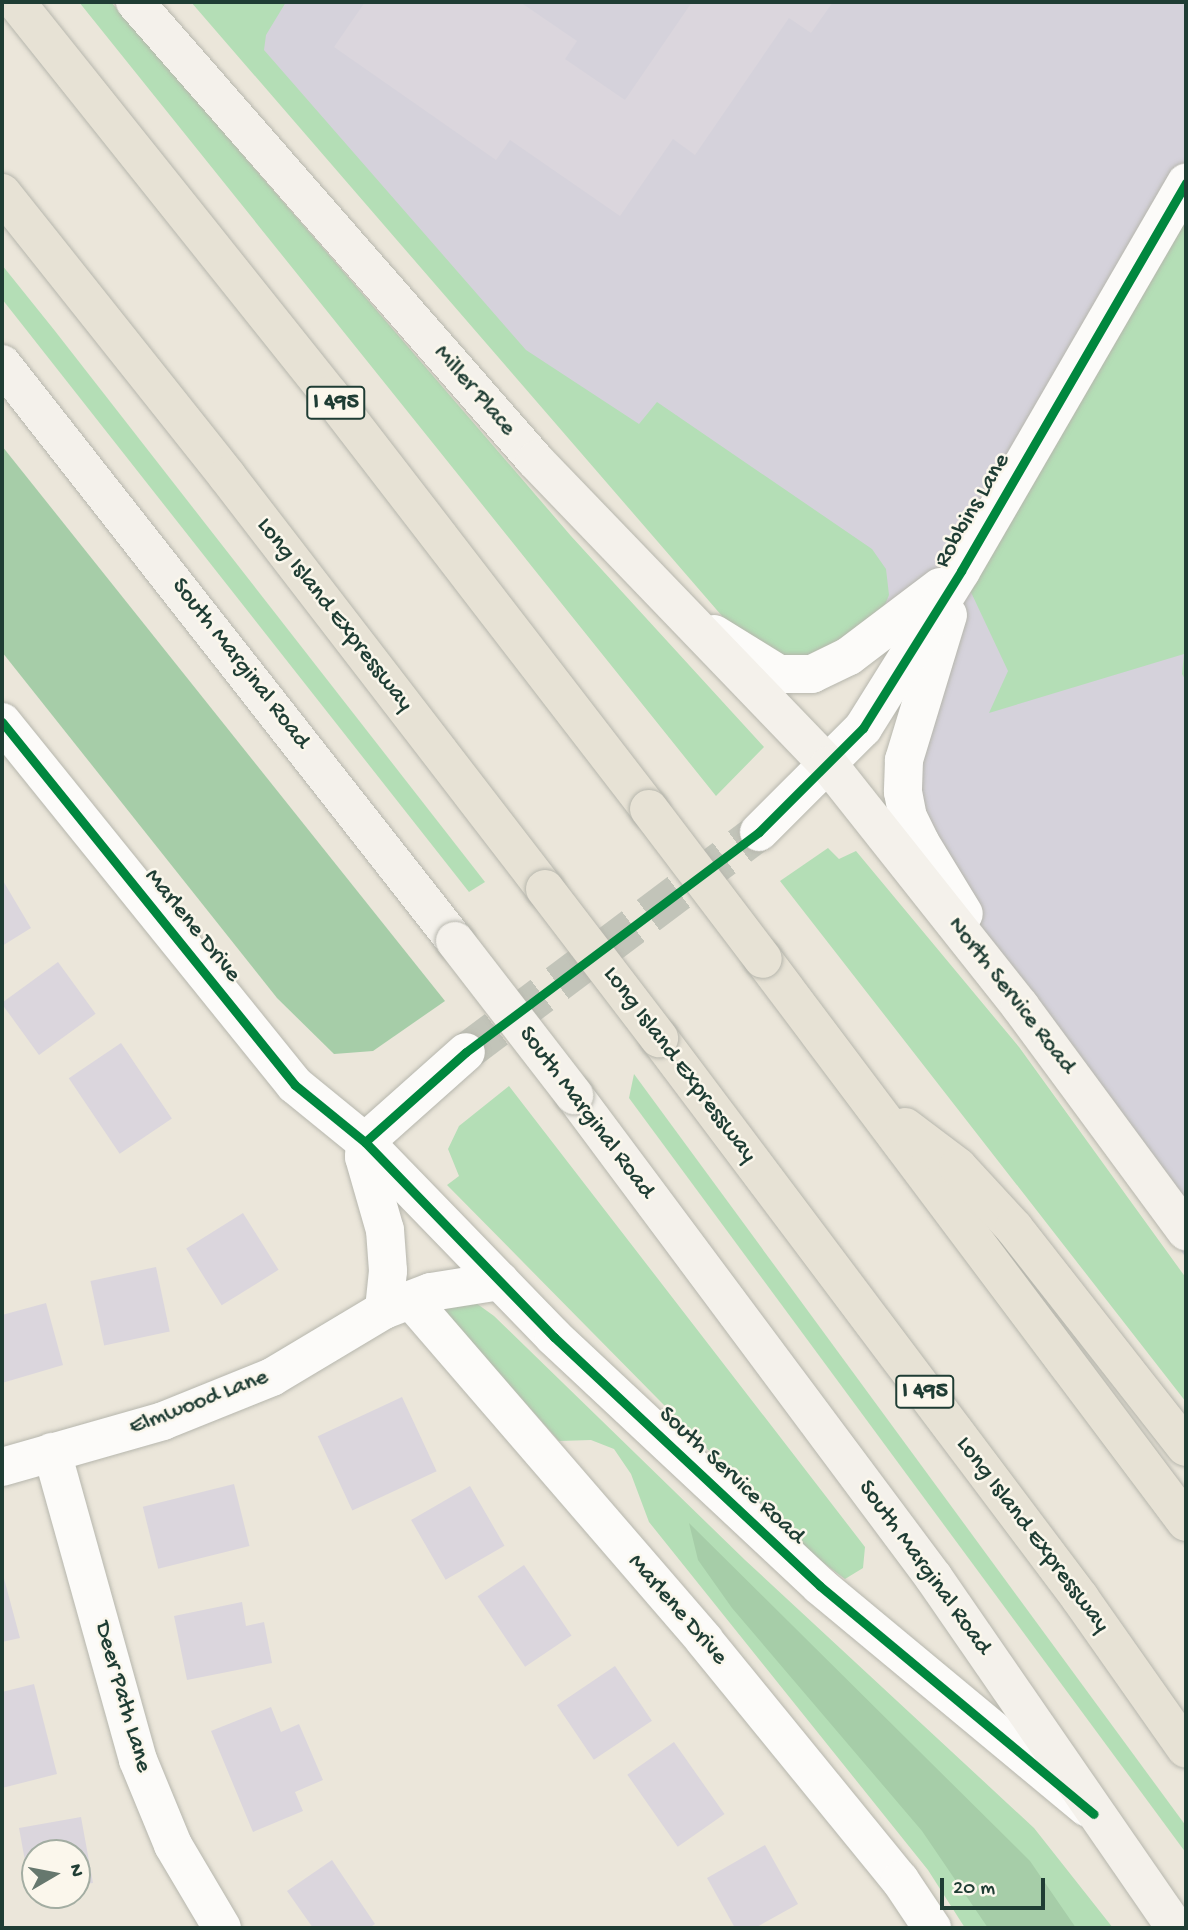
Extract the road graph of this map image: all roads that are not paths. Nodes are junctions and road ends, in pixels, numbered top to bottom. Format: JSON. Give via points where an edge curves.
{"nodes":[{"id":1,"x":16,"y":2,"type":"edge"},
{"id":2,"x":135,"y":2,"type":"edge"},
{"id":3,"x":1186,"y":183,"type":"edge"},
{"id":4,"x":2,"y":193,"type":"edge"},
{"id":5,"x":2,"y":364,"type":"edge"},
{"id":6,"x":625,"y":554,"type":"junction"},
{"id":7,"x":961,"y":571,"type":"junction"},
{"id":8,"x":2,"y":723,"type":"edge"},
{"id":9,"x":829,"y":765,"type":"junction"},
{"id":10,"x":759,"y":832,"type":"tunnel mouth"},
{"id":11,"x":1020,"y":1006,"type":"junction"},
{"id":12,"x":466,"y":1052,"type":"tunnel mouth"},
{"id":13,"x":870,"y":1100,"type":"junction"},
{"id":14,"x":365,"y":1142,"type":"junction"},
{"id":15,"x":1186,"y":1231,"type":"edge"},
{"id":16,"x":500,"y":1281,"type":"junction"},
{"id":17,"x":397,"y":1305,"type":"junction"},
{"id":18,"x":1186,"y":1447,"type":"edge"},
{"id":19,"x":52,"y":1452,"type":"junction"},
{"id":20,"x":2,"y":1466,"type":"edge"},
{"id":21,"x":1186,"y":1522,"type":"edge"},
{"id":22,"x":1186,"y":1749,"type":"edge"},
{"id":23,"x":1094,"y":1814,"type":"junction"},
{"id":24,"x":222,"y":1928,"type":"edge"},
{"id":25,"x":932,"y":1928,"type":"edge"},
{"id":26,"x":1175,"y":1928,"type":"edge"}],
"edges":[{"from":1,"to":13,"type":"highway","number":"I 495","bridge":true,"via":[[330,395]]},
{"from":2,"to":6,"type":"main road","name":"Miller Place","via":[[526,450]]},
{"from":3,"to":7,"type":"street","name":"Robbins Lane"},
{"from":4,"to":22,"type":"highway","name":"Long Island Expressway","number":"I 495","bridge":true,"via":[[227,476],[659,1038],[1080,1598]]},
{"from":5,"to":23,"type":"main road","name":"South Marginal Road","bridge":true,"via":[[574,1095],[934,1578]]},
{"from":6,"to":7,"type":"street","via":[[728,646],[779,674],[812,674],[849,656]]},
{"from":6,"to":9,"type":"main road","name":"Miller Place"},
{"from":7,"to":9,"type":"street","name":"Robbins Lane","via":[[863,728]]},
{"from":7,"to":11,"type":"street","via":[[904,760],[903,792],[920,842]]},
{"from":8,"to":14,"type":"street","name":"Marlene Drive","via":[[295,1084]]},
{"from":9,"to":10,"type":"street","name":"Robbins Lane"},
{"from":9,"to":11,"type":"main road","name":"North Service Road"},
{"from":11,"to":15,"type":"main road","name":"North Service Road"},
{"from":12,"to":14,"type":"street"},
{"from":13,"to":18,"type":"highway","via":[[958,1167],[1014,1228]]},
{"from":13,"to":21,"type":"highway","number":"I 495"},
{"from":14,"to":16,"type":"street","name":"South Service Road"},
{"from":14,"to":17,"type":"street","via":[[364,1157],[385,1230],[388,1271]]},
{"from":16,"to":17,"type":"street","name":"Elmwood Lane","via":[[431,1292]]},
{"from":16,"to":23,"type":"street","name":"South Service Road","via":[[820,1586]]},
{"from":17,"to":19,"type":"street","name":"Elmwood Lane","via":[[272,1377],[163,1421]]},
{"from":17,"to":25,"type":"street","name":"Marlene Drive","via":[[550,1463],[704,1640],[900,1880]]},
{"from":19,"to":20,"type":"street","name":"Elmwood Lane"},
{"from":19,"to":24,"type":"street","name":"Deer Path Lane","via":[[138,1760],[173,1845]]},
{"from":23,"to":26,"type":"main road","name":"South Service Road"}]}
